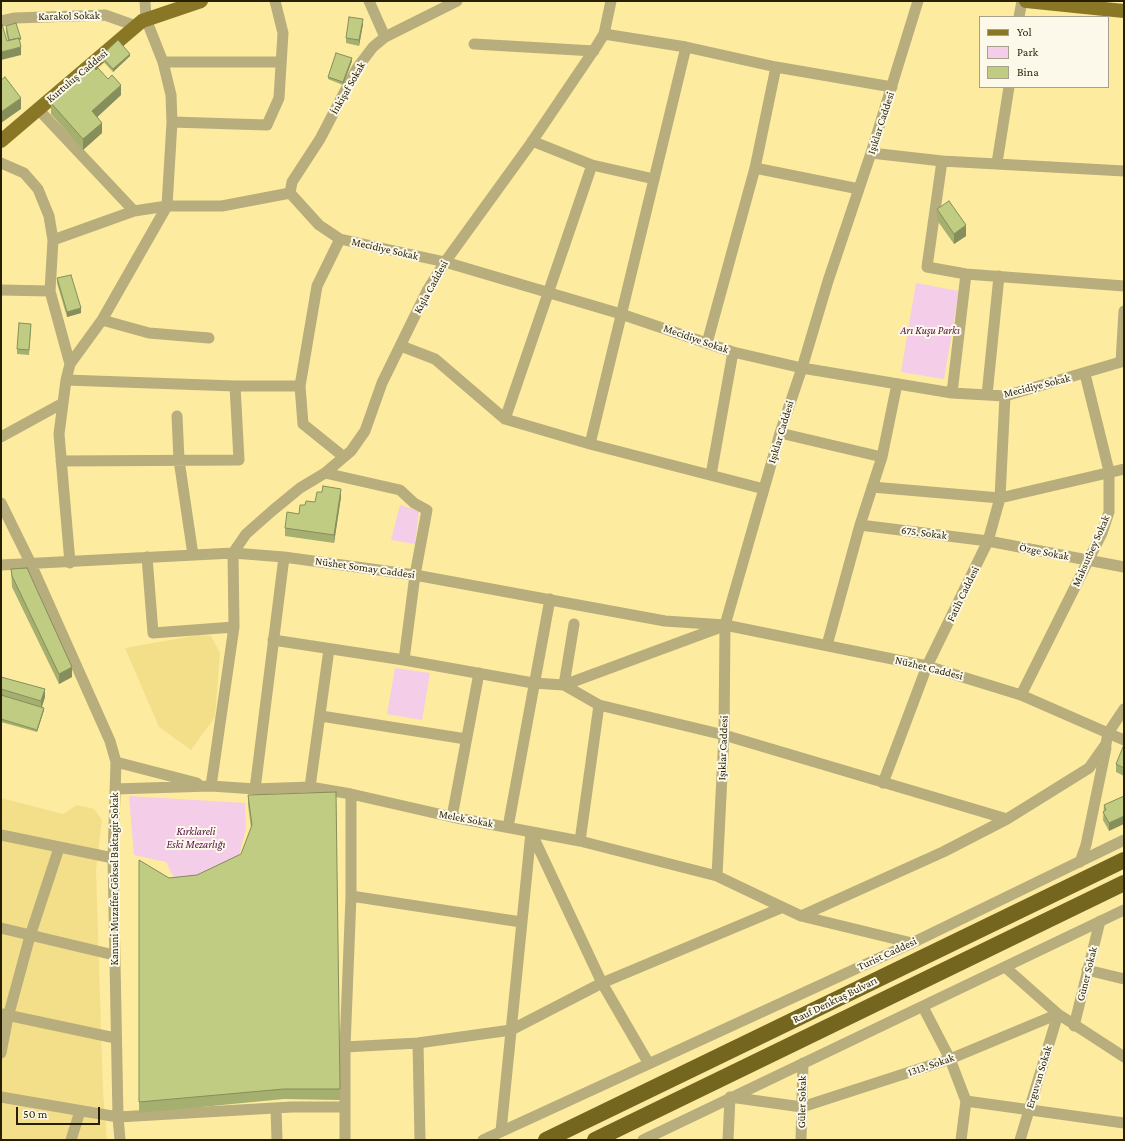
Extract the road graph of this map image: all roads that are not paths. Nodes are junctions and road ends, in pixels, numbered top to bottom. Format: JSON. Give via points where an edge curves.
{"nodes":[{"id":1,"x":145,"y":1,"type":"edge"},
{"id":2,"x":201,"y":1,"type":"edge"},
{"id":3,"x":275,"y":1,"type":"edge"},
{"id":4,"x":369,"y":1,"type":"edge"},
{"id":5,"x":457,"y":1,"type":"edge"},
{"id":6,"x":611,"y":1,"type":"edge"},
{"id":7,"x":918,"y":1,"type":"edge"},
{"id":8,"x":1022,"y":1,"type":"edge"},
{"id":9,"x":1026,"y":1,"type":"edge"},
{"id":10,"x":1124,"y":11,"type":"edge"},
{"id":11,"x":1019,"y":16,"type":"edge"},
{"id":12,"x":1,"y":21,"type":"edge"},
{"id":13,"x":141,"y":23,"type":"junction"},
{"id":14,"x":604,"y":34,"type":"junction"},
{"id":15,"x":385,"y":37,"type":"junction"},
{"id":16,"x":474,"y":44,"type":"dead end"},
{"id":17,"x":686,"y":47,"type":"junction"},
{"id":18,"x":594,"y":51,"type":"junction"},
{"id":19,"x":163,"y":62,"type":"junction"},
{"id":20,"x":281,"y":62,"type":"junction"},
{"id":21,"x":776,"y":67,"type":"junction"},
{"id":22,"x":892,"y":87,"type":"junction"},
{"id":23,"x":1009,"y":88,"type":"edge"},
{"id":24,"x":38,"y":109,"type":"junction"},
{"id":25,"x":172,"y":122,"type":"junction"},
{"id":26,"x":1,"y":141,"type":"edge"},
{"id":27,"x":532,"y":141,"type":"junction"},
{"id":28,"x":871,"y":153,"type":"junction"},
{"id":29,"x":942,"y":161,"type":"junction"},
{"id":30,"x":1,"y":163,"type":"edge"},
{"id":31,"x":997,"y":163,"type":"junction"},
{"id":32,"x":592,"y":165,"type":"junction"},
{"id":33,"x":755,"y":168,"type":"junction"},
{"id":34,"x":1124,"y":171,"type":"edge"},
{"id":35,"x":654,"y":179,"type":"junction"},
{"id":36,"x":859,"y":189,"type":"junction"},
{"id":37,"x":290,"y":193,"type":"junction"},
{"id":38,"x":167,"y":206,"type":"junction"},
{"id":39,"x":134,"y":211,"type":"junction"},
{"id":40,"x":340,"y":239,"type":"junction"},
{"id":41,"x":52,"y":240,"type":"junction"},
{"id":42,"x":445,"y":262,"type":"junction"},
{"id":43,"x":966,"y":274,"type":"junction"},
{"id":44,"x":999,"y":276,"type":"junction"},
{"id":45,"x":1124,"y":286,"type":"edge"},
{"id":46,"x":1,"y":290,"type":"edge"},
{"id":47,"x":50,"y":291,"type":"junction"},
{"id":48,"x":549,"y":292,"type":"junction"},
{"id":49,"x":1124,"y":311,"type":"edge"},
{"id":50,"x":621,"y":314,"type":"junction"},
{"id":51,"x":102,"y":320,"type":"junction"},
{"id":52,"x":209,"y":338,"type":"dead end"},
{"id":53,"x":707,"y":343,"type":"junction"},
{"id":54,"x":401,"y":346,"type":"junction"},
{"id":55,"x":733,"y":352,"type":"junction"},
{"id":56,"x":1123,"y":361,"type":"edge"},
{"id":57,"x":70,"y":364,"type":"junction"},
{"id":58,"x":802,"y":368,"type":"junction"},
{"id":59,"x":1085,"y":374,"type":"junction"},
{"id":60,"x":66,"y":380,"type":"junction"},
{"id":61,"x":897,"y":384,"type":"junction"},
{"id":62,"x":235,"y":386,"type":"junction"},
{"id":63,"x":300,"y":386,"type":"junction"},
{"id":64,"x":952,"y":393,"type":"junction"},
{"id":65,"x":987,"y":395,"type":"junction"},
{"id":66,"x":1005,"y":396,"type":"junction"},
{"id":67,"x":63,"y":403,"type":"junction"},
{"id":68,"x":177,"y":416,"type":"dead end"},
{"id":69,"x":505,"y":419,"type":"junction"},
{"id":70,"x":780,"y":433,"type":"junction"},
{"id":71,"x":1,"y":437,"type":"edge"},
{"id":72,"x":590,"y":444,"type":"junction"},
{"id":73,"x":882,"y":456,"type":"junction"},
{"id":74,"x":344,"y":457,"type":"junction"},
{"id":75,"x":179,"y":460,"type":"junction"},
{"id":76,"x":61,"y":461,"type":"junction"},
{"id":77,"x":1124,"y":469,"type":"edge"},
{"id":78,"x":1109,"y":471,"type":"junction"},
{"id":79,"x":325,"y":473,"type":"junction"},
{"id":80,"x":711,"y":475,"type":"junction"},
{"id":81,"x":872,"y":487,"type":"junction"},
{"id":82,"x":764,"y":489,"type":"junction"},
{"id":83,"x":1000,"y":498,"type":"junction"},
{"id":84,"x":1,"y":503,"type":"edge"},
{"id":85,"x":860,"y":525,"type":"junction"},
{"id":86,"x":988,"y":541,"type":"junction"},
{"id":87,"x":233,"y":553,"type":"junction"},
{"id":88,"x":193,"y":555,"type":"junction"},
{"id":89,"x":147,"y":557,"type":"junction"},
{"id":90,"x":284,"y":557,"type":"junction"},
{"id":91,"x":1087,"y":561,"type":"junction"},
{"id":92,"x":70,"y":563,"type":"junction"},
{"id":93,"x":31,"y":564,"type":"junction"},
{"id":94,"x":1,"y":565,"type":"edge"},
{"id":95,"x":1124,"y":567,"type":"edge"},
{"id":96,"x":415,"y":575,"type":"junction"},
{"id":97,"x":550,"y":599,"type":"junction"},
{"id":98,"x":574,"y":624,"type":"dead end"},
{"id":99,"x":725,"y":625,"type":"junction"},
{"id":100,"x":234,"y":627,"type":"junction"},
{"id":101,"x":273,"y":640,"type":"junction"},
{"id":102,"x":827,"y":645,"type":"junction"},
{"id":103,"x":329,"y":649,"type":"junction"},
{"id":104,"x":404,"y":660,"type":"junction"},
{"id":105,"x":927,"y":666,"type":"junction"},
{"id":106,"x":479,"y":673,"type":"junction"},
{"id":107,"x":533,"y":683,"type":"junction"},
{"id":108,"x":564,"y":686,"type":"junction"},
{"id":109,"x":1022,"y":695,"type":"junction"},
{"id":110,"x":599,"y":705,"type":"junction"},
{"id":111,"x":1124,"y":709,"type":"edge"},
{"id":112,"x":321,"y":716,"type":"junction"},
{"id":113,"x":724,"y":735,"type":"junction"},
{"id":114,"x":1107,"y":738,"type":"junction"},
{"id":115,"x":466,"y":739,"type":"junction"},
{"id":116,"x":1124,"y":740,"type":"edge"},
{"id":117,"x":116,"y":762,"type":"junction"},
{"id":118,"x":883,"y":783,"type":"junction"},
{"id":119,"x":211,"y":786,"type":"junction"},
{"id":120,"x":310,"y":787,"type":"junction"},
{"id":121,"x":115,"y":789,"type":"junction"},
{"id":122,"x":255,"y":789,"type":"junction"},
{"id":123,"x":351,"y":794,"type":"junction"},
{"id":124,"x":452,"y":817,"type":"junction"},
{"id":125,"x":1007,"y":819,"type":"junction"},
{"id":126,"x":508,"y":826,"type":"junction"},
{"id":127,"x":531,"y":832,"type":"junction"},
{"id":128,"x":1,"y":836,"type":"edge"},
{"id":129,"x":580,"y":840,"type":"junction"},
{"id":130,"x":1124,"y":840,"type":"edge"},
{"id":131,"x":59,"y":848,"type":"junction"},
{"id":132,"x":112,"y":858,"type":"junction"},
{"id":133,"x":1124,"y":860,"type":"edge"},
{"id":134,"x":1080,"y":862,"type":"junction"},
{"id":135,"x":717,"y":876,"type":"junction"},
{"id":136,"x":1124,"y":884,"type":"edge"},
{"id":137,"x":350,"y":896,"type":"junction"},
{"id":138,"x":781,"y":908,"type":"junction"},
{"id":139,"x":1124,"y":910,"type":"edge"},
{"id":140,"x":801,"y":916,"type":"junction"},
{"id":141,"x":1100,"y":921,"type":"junction"},
{"id":142,"x":521,"y":922,"type":"junction"},
{"id":143,"x":1,"y":928,"type":"edge"},
{"id":144,"x":30,"y":936,"type":"junction"},
{"id":145,"x":912,"y":943,"type":"junction"},
{"id":146,"x":114,"y":955,"type":"junction"},
{"id":147,"x":1005,"y":967,"type":"junction"},
{"id":148,"x":1087,"y":970,"type":"junction"},
{"id":149,"x":1124,"y":979,"type":"edge"},
{"id":150,"x":602,"y":983,"type":"junction"},
{"id":151,"x":923,"y":1007,"type":"junction"},
{"id":152,"x":1058,"y":1014,"type":"junction"},
{"id":153,"x":4,"y":1016,"type":"edge"},
{"id":154,"x":1074,"y":1026,"type":"junction"},
{"id":155,"x":511,"y":1030,"type":"junction"},
{"id":156,"x":115,"y":1038,"type":"junction"},
{"id":157,"x":418,"y":1043,"type":"junction"},
{"id":158,"x":345,"y":1047,"type":"junction"},
{"id":159,"x":1,"y":1053,"type":"edge"},
{"id":160,"x":1124,"y":1057,"type":"edge"},
{"id":161,"x":950,"y":1059,"type":"junction"},
{"id":162,"x":803,"y":1063,"type":"junction"},
{"id":163,"x":649,"y":1064,"type":"junction"},
{"id":164,"x":1,"y":1097,"type":"edge"},
{"id":165,"x":730,"y":1097,"type":"junction"},
{"id":166,"x":966,"y":1101,"type":"junction"},
{"id":167,"x":345,"y":1107,"type":"junction"},
{"id":168,"x":802,"y":1107,"type":"junction"},
{"id":169,"x":276,"y":1108,"type":"junction"},
{"id":170,"x":1029,"y":1108,"type":"junction"},
{"id":171,"x":80,"y":1111,"type":"junction"},
{"id":172,"x":118,"y":1117,"type":"junction"},
{"id":173,"x":1124,"y":1123,"type":"edge"},
{"id":174,"x":501,"y":1131,"type":"junction"},
{"id":175,"x":71,"y":1140,"type":"edge"},
{"id":176,"x":120,"y":1140,"type":"edge"},
{"id":177,"x":277,"y":1140,"type":"edge"},
{"id":178,"x":345,"y":1140,"type":"edge"},
{"id":179,"x":420,"y":1140,"type":"edge"},
{"id":180,"x":482,"y":1140,"type":"edge"},
{"id":181,"x":546,"y":1140,"type":"edge"},
{"id":182,"x":595,"y":1140,"type":"edge"},
{"id":183,"x":643,"y":1140,"type":"edge"},
{"id":184,"x":728,"y":1140,"type":"edge"},
{"id":185,"x":801,"y":1140,"type":"edge"},
{"id":186,"x":961,"y":1140,"type":"edge"},
{"id":187,"x":1020,"y":1140,"type":"edge"}],
"edges":[{"from":1,"to":13,"type":"street"},
{"from":2,"to":13,"type":"main road","name":"Kurtuluş Caddesi"},
{"from":3,"to":20,"type":"street","via":[[283,32]]},
{"from":4,"to":15,"type":"street"},
{"from":5,"to":15,"type":"street","name":"İnkişaf Sokak"},
{"from":6,"to":14,"type":"street","name":"Kışla Caddesi"},
{"from":7,"to":22,"type":"street","name":"Işıklar Caddesi"},
{"from":8,"to":11,"type":"street"},
{"from":9,"to":10,"type":"main road"},
{"from":12,"to":13,"type":"street","name":"Karakol Sokak","via":[[16,18],[105,15]]},
{"from":13,"to":19,"type":"street"},
{"from":13,"to":24,"type":"main road","name":"Kurtuluş Caddesi"},
{"from":14,"to":17,"type":"street"},
{"from":14,"to":18,"type":"street","name":"Kışla Caddesi"},
{"from":15,"to":37,"type":"street","name":"İnkişaf Sokak","via":[[373,47],[357,68],[320,139],[292,182]]},
{"from":16,"to":18,"type":"street"},
{"from":17,"to":21,"type":"street"},
{"from":17,"to":35,"type":"street"},
{"from":18,"to":27,"type":"street","name":"Kışla Caddesi"},
{"from":19,"to":20,"type":"street"},
{"from":19,"to":25,"type":"street","via":[[171,95]]},
{"from":20,"to":25,"type":"street","via":[[279,98],[267,125]]},
{"from":21,"to":22,"type":"street"},
{"from":21,"to":33,"type":"street"},
{"from":22,"to":28,"type":"street","name":"Işıklar Caddesi"},
{"from":23,"to":31,"type":"street"},
{"from":24,"to":26,"type":"main road","name":"Kurtuluş Caddesi"},
{"from":24,"to":39,"type":"street"},
{"from":25,"to":38,"type":"street"},
{"from":27,"to":32,"type":"street"},
{"from":27,"to":42,"type":"street","name":"Kışla Caddesi"},
{"from":28,"to":29,"type":"street"},
{"from":28,"to":36,"type":"street","name":"Işıklar Caddesi"},
{"from":29,"to":31,"type":"street"},
{"from":29,"to":43,"type":"street","via":[[927,267]]},
{"from":30,"to":41,"type":"street","via":[[24,173],[38,189],[49,216]]},
{"from":31,"to":34,"type":"street"},
{"from":32,"to":35,"type":"street"},
{"from":32,"to":48,"type":"street"},
{"from":33,"to":36,"type":"street"},
{"from":33,"to":53,"type":"street"},
{"from":35,"to":50,"type":"street"},
{"from":36,"to":58,"type":"street","name":"Işıklar Caddesi"},
{"from":37,"to":38,"type":"street","via":[[222,206]]},
{"from":37,"to":40,"type":"street","name":"Mecidiye Sokak","via":[[319,225]]},
{"from":38,"to":39,"type":"street"},
{"from":38,"to":51,"type":"street"},
{"from":39,"to":41,"type":"street"},
{"from":40,"to":42,"type":"street","name":"Mecidiye Sokak"},
{"from":40,"to":63,"type":"street","via":[[317,286]]},
{"from":41,"to":47,"type":"street"},
{"from":42,"to":48,"type":"street","name":"Mecidiye Sokak"},
{"from":42,"to":54,"type":"street","name":"Kışla Caddesi","via":[[427,291]]},
{"from":43,"to":44,"type":"street"},
{"from":43,"to":64,"type":"street"},
{"from":44,"to":45,"type":"street"},
{"from":44,"to":65,"type":"street"},
{"from":46,"to":47,"type":"street"},
{"from":47,"to":57,"type":"street"},
{"from":48,"to":50,"type":"street","name":"Mecidiye Sokak"},
{"from":48,"to":69,"type":"street"},
{"from":49,"to":56,"type":"street"},
{"from":50,"to":53,"type":"street","name":"Mecidiye Sokak"},
{"from":50,"to":72,"type":"street"},
{"from":51,"to":52,"type":"street","via":[[150,333]]},
{"from":51,"to":57,"type":"street"},
{"from":53,"to":55,"type":"street","name":"Mecidiye Sokak"},
{"from":54,"to":69,"type":"street","via":[[435,359]]},
{"from":54,"to":74,"type":"street","name":"Kışla Caddesi","via":[[382,383],[365,431]]},
{"from":55,"to":58,"type":"street","name":"Mecidiye Sokak"},
{"from":55,"to":80,"type":"street"},
{"from":56,"to":59,"type":"street","name":"Mecidiye Sokak"},
{"from":57,"to":60,"type":"street"},
{"from":58,"to":61,"type":"street","name":"Mecidiye Sokak"},
{"from":58,"to":70,"type":"street","name":"Işıklar Caddesi"},
{"from":59,"to":66,"type":"street","name":"Mecidiye Sokak"},
{"from":59,"to":78,"type":"street","name":"Maksutbey Sokak"},
{"from":60,"to":62,"type":"street"},
{"from":60,"to":67,"type":"street"},
{"from":61,"to":64,"type":"street","name":"Mecidiye Sokak"},
{"from":61,"to":73,"type":"street"},
{"from":62,"to":63,"type":"street"},
{"from":62,"to":75,"type":"street","via":[[239,460]]},
{"from":63,"to":74,"type":"street","via":[[303,424]]},
{"from":64,"to":65,"type":"street","name":"Mecidiye Sokak"},
{"from":65,"to":66,"type":"street","name":"Mecidiye Sokak"},
{"from":66,"to":83,"type":"street","name":"Fatih Caddesi"},
{"from":67,"to":71,"type":"street"},
{"from":67,"to":76,"type":"street","via":[[59,434]]},
{"from":68,"to":75,"type":"street"},
{"from":69,"to":72,"type":"street"},
{"from":70,"to":73,"type":"street"},
{"from":70,"to":82,"type":"street","name":"Işıklar Caddesi"},
{"from":72,"to":80,"type":"street"},
{"from":73,"to":81,"type":"street"},
{"from":74,"to":79,"type":"street","name":"Kışla Caddesi"},
{"from":75,"to":76,"type":"street"},
{"from":75,"to":88,"type":"street"},
{"from":76,"to":92,"type":"street"},
{"from":77,"to":78,"type":"street"},
{"from":78,"to":83,"type":"street"},
{"from":78,"to":91,"type":"street","name":"Maksutbey Sokak","via":[[1109,512],[1102,533]]},
{"from":79,"to":87,"type":"street","name":"Kışla Caddesi","via":[[300,488],[272,511],[246,534]]},
{"from":79,"to":96,"type":"street","via":[[400,490],[414,503],[427,510]]},
{"from":80,"to":82,"type":"street"},
{"from":81,"to":83,"type":"street"},
{"from":81,"to":85,"type":"street"},
{"from":82,"to":99,"type":"street","name":"Işıklar Caddesi"},
{"from":83,"to":86,"type":"street","name":"Fatih Caddesi"},
{"from":84,"to":93,"type":"street","name":"Kanuni Muzaffer Göksel Baktagir Sokak"},
{"from":85,"to":86,"type":"street","name":"675. Sokak"},
{"from":85,"to":102,"type":"street"},
{"from":86,"to":91,"type":"street","name":"Özge Sokak"},
{"from":86,"to":105,"type":"street","name":"Fatih Caddesi"},
{"from":87,"to":88,"type":"street","name":"Nüshet Somay Caddesi"},
{"from":87,"to":90,"type":"street","name":"Nüshet Somay Caddesi"},
{"from":87,"to":100,"type":"street"},
{"from":88,"to":89,"type":"street","name":"Nüshet Somay Caddesi"},
{"from":89,"to":92,"type":"street","name":"Nüshet Somay Caddesi"},
{"from":89,"to":100,"type":"street","via":[[153,633]]},
{"from":90,"to":96,"type":"street","name":"Nüshet Somay Caddesi"},
{"from":90,"to":101,"type":"street"},
{"from":91,"to":95,"type":"street","name":"Özge Sokak"},
{"from":91,"to":109,"type":"street","name":"Maksutbey Sokak"},
{"from":92,"to":93,"type":"street","name":"Nüshet Somay Caddesi"},
{"from":93,"to":94,"type":"street","name":"Nüshet Somay Caddesi"},
{"from":93,"to":117,"type":"street","name":"Kanuni Muzaffer Göksel Baktagir Sokak","via":[[110,741]]},
{"from":96,"to":97,"type":"street","name":"Nüshet Somay Caddesi"},
{"from":96,"to":104,"type":"street"},
{"from":97,"to":99,"type":"street","name":"Nüshet Somay Caddesi","via":[[665,621]]},
{"from":97,"to":107,"type":"street"},
{"from":98,"to":108,"type":"street"},
{"from":99,"to":102,"type":"street","name":"Nüzhet Caddesi"},
{"from":99,"to":108,"type":"street"},
{"from":99,"to":113,"type":"street","name":"Işıklar Caddesi"},
{"from":100,"to":119,"type":"street"},
{"from":101,"to":103,"type":"street"},
{"from":101,"to":122,"type":"street"},
{"from":102,"to":105,"type":"street","name":"Nüzhet Caddesi"},
{"from":103,"to":104,"type":"street"},
{"from":103,"to":112,"type":"street"},
{"from":104,"to":106,"type":"street"},
{"from":105,"to":109,"type":"street","name":"Nüzhet Caddesi"},
{"from":105,"to":118,"type":"street","name":"Fatih Caddesi"},
{"from":106,"to":107,"type":"street"},
{"from":106,"to":115,"type":"street"},
{"from":107,"to":108,"type":"street"},
{"from":107,"to":126,"type":"street"},
{"from":108,"to":110,"type":"street"},
{"from":109,"to":114,"type":"street","name":"Nüzhet Caddesi"},
{"from":110,"to":113,"type":"street"},
{"from":110,"to":129,"type":"street"},
{"from":111,"to":114,"type":"street"},
{"from":112,"to":115,"type":"street"},
{"from":112,"to":120,"type":"street"},
{"from":113,"to":118,"type":"street"},
{"from":113,"to":135,"type":"street","name":"Işıklar Caddesi"},
{"from":114,"to":116,"type":"street","name":"Nüzhet Caddesi"},
{"from":114,"to":125,"type":"street","via":[[1089,768]]},
{"from":114,"to":134,"type":"street","via":[[1086,845]]},
{"from":115,"to":124,"type":"street"},
{"from":117,"to":119,"type":"street","name":"Melek Sokak"},
{"from":117,"to":121,"type":"street","name":"Kanuni Muzaffer Göksel Baktagir Sokak"},
{"from":118,"to":125,"type":"street"},
{"from":119,"to":121,"type":"street","name":"Melek Sokak"},
{"from":119,"to":122,"type":"street","name":"Melek Sokak"},
{"from":120,"to":122,"type":"street","name":"Melek Sokak"},
{"from":120,"to":123,"type":"street","name":"Melek Sokak"},
{"from":121,"to":132,"type":"street","name":"Kanuni Muzaffer Göksel Baktagir Sokak"},
{"from":123,"to":124,"type":"street","name":"Melek Sokak"},
{"from":123,"to":137,"type":"street"},
{"from":124,"to":126,"type":"street","name":"Melek Sokak"},
{"from":125,"to":140,"type":"street","via":[[943,852]]},
{"from":126,"to":127,"type":"street","name":"Melek Sokak"},
{"from":127,"to":129,"type":"street","name":"Melek Sokak"},
{"from":127,"to":142,"type":"street"},
{"from":127,"to":150,"type":"street"},
{"from":128,"to":131,"type":"street"},
{"from":129,"to":135,"type":"street","name":"Melek Sokak"},
{"from":130,"to":134,"type":"street","name":"Turist Caddesi"},
{"from":131,"to":132,"type":"street"},
{"from":131,"to":144,"type":"street"},
{"from":132,"to":146,"type":"street","name":"Kanuni Muzaffer Göksel Baktagir Sokak"},
{"from":133,"to":181,"type":"highway","name":"Rauf Denktaş Bulvarı"},
{"from":134,"to":145,"type":"street","name":"Turist Caddesi"},
{"from":135,"to":138,"type":"street","name":"Melek Sokak"},
{"from":136,"to":182,"type":"highway","name":"Rauf Denktaş Bulvarı"},
{"from":137,"to":142,"type":"street"},
{"from":137,"to":158,"type":"street"},
{"from":138,"to":140,"type":"street","name":"Melek Sokak"},
{"from":138,"to":150,"type":"street"},
{"from":139,"to":141,"type":"street"},
{"from":140,"to":145,"type":"street","name":"Melek Sokak"},
{"from":141,"to":147,"type":"street"},
{"from":141,"to":148,"type":"street","name":"Güner Sokak"},
{"from":142,"to":155,"type":"street"},
{"from":143,"to":144,"type":"street"},
{"from":144,"to":146,"type":"street"},
{"from":144,"to":153,"type":"street"},
{"from":145,"to":163,"type":"street","name":"Turist Caddesi"},
{"from":146,"to":156,"type":"street","name":"Kanuni Muzaffer Göksel Baktagir Sokak"},
{"from":147,"to":151,"type":"street"},
{"from":147,"to":152,"type":"street"},
{"from":148,"to":149,"type":"street"},
{"from":148,"to":154,"type":"street","name":"Güner Sokak"},
{"from":150,"to":155,"type":"street"},
{"from":150,"to":163,"type":"street"},
{"from":151,"to":161,"type":"street"},
{"from":151,"to":162,"type":"street"},
{"from":152,"to":154,"type":"street"},
{"from":152,"to":161,"type":"street","name":"1313. Sokak"},
{"from":152,"to":170,"type":"street","name":"Erguvan Sokak"},
{"from":153,"to":156,"type":"street"},
{"from":153,"to":159,"type":"street"},
{"from":154,"to":160,"type":"street"},
{"from":155,"to":157,"type":"street"},
{"from":155,"to":174,"type":"street"},
{"from":156,"to":172,"type":"street","name":"Kanuni Muzaffer Göksel Baktagir Sokak"},
{"from":157,"to":158,"type":"street"},
{"from":157,"to":179,"type":"street"},
{"from":158,"to":167,"type":"street"},
{"from":161,"to":166,"type":"street"},
{"from":161,"to":168,"type":"street","name":"1313. Sokak"},
{"from":162,"to":165,"type":"street"},
{"from":162,"to":168,"type":"street","name":"Güler Sokak"},
{"from":163,"to":174,"type":"street","name":"Turist Caddesi"},
{"from":164,"to":171,"type":"street"},
{"from":165,"to":168,"type":"street"},
{"from":165,"to":183,"type":"street"},
{"from":165,"to":184,"type":"street"},
{"from":166,"to":170,"type":"street"},
{"from":166,"to":186,"type":"street"},
{"from":167,"to":169,"type":"street"},
{"from":167,"to":178,"type":"street"},
{"from":168,"to":185,"type":"street","name":"Güler Sokak"},
{"from":169,"to":172,"type":"street"},
{"from":169,"to":177,"type":"street"},
{"from":170,"to":173,"type":"street"},
{"from":170,"to":187,"type":"street","name":"Erguvan Sokak"},
{"from":171,"to":172,"type":"street"},
{"from":171,"to":175,"type":"street"},
{"from":172,"to":176,"type":"street","name":"Kanuni Muzaffer Göksel Baktagir Sokak"},
{"from":174,"to":180,"type":"street","name":"Turist Caddesi"}]}
